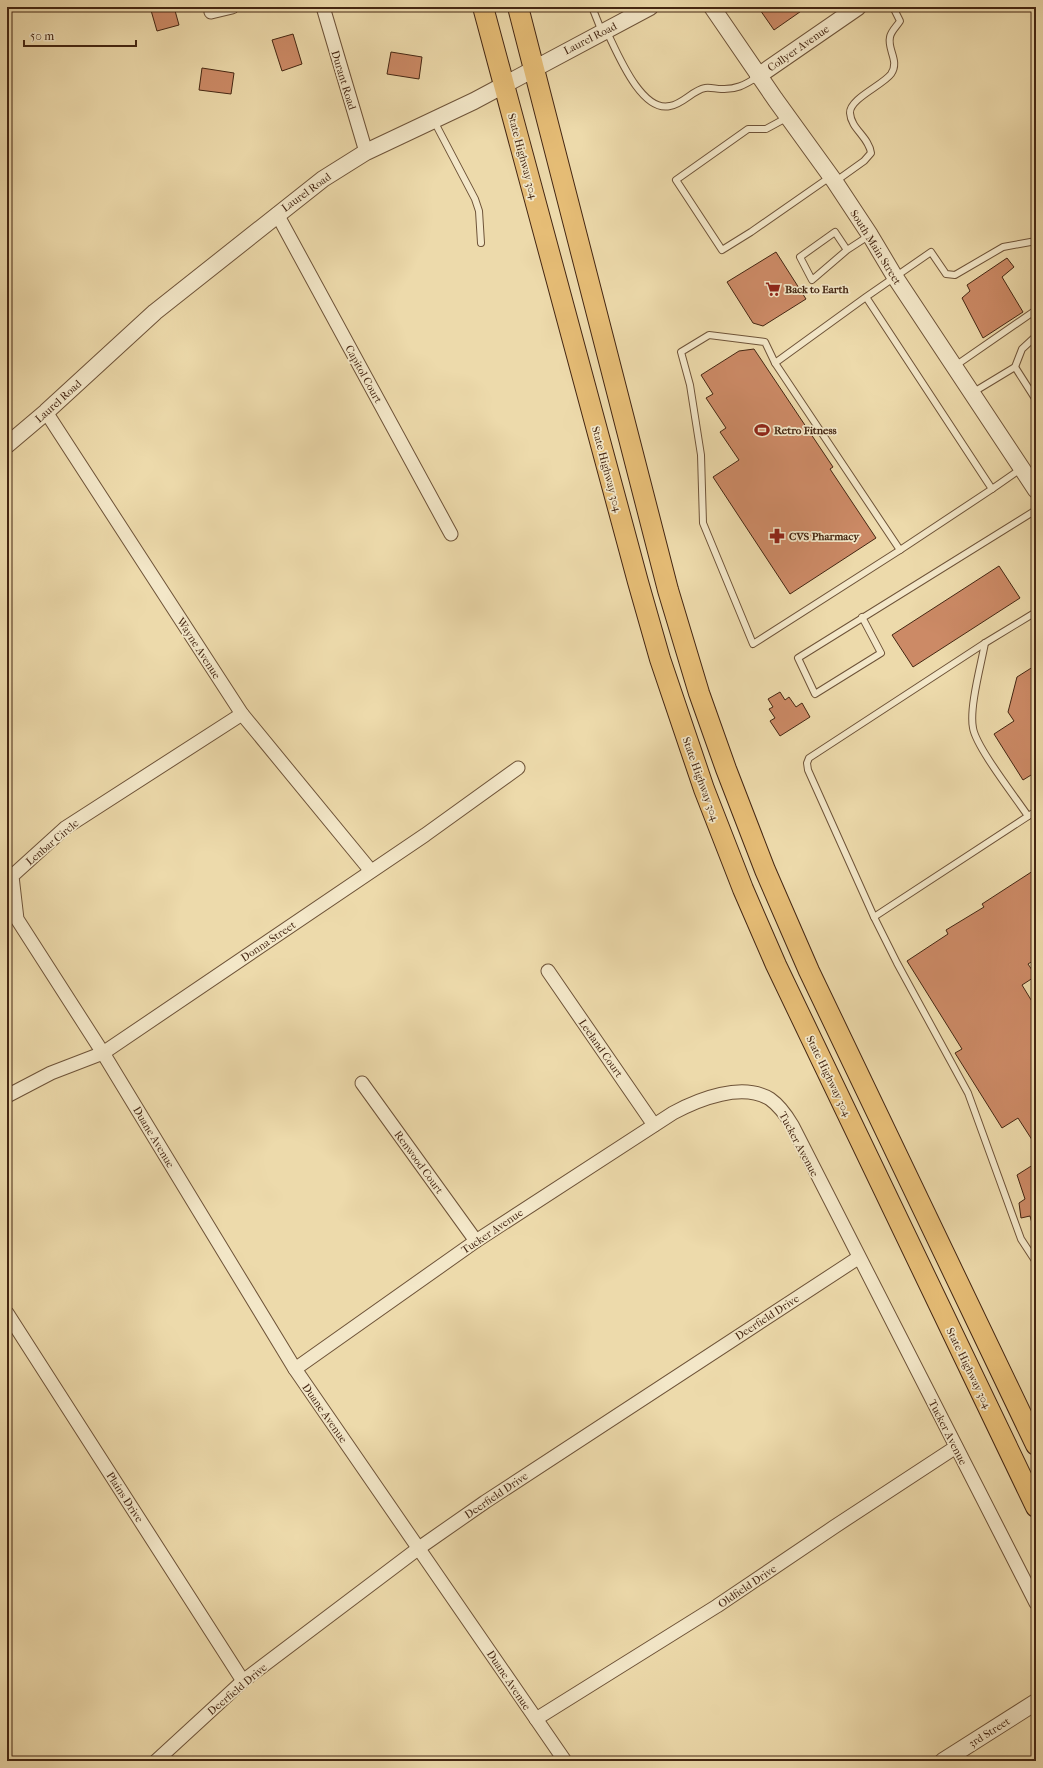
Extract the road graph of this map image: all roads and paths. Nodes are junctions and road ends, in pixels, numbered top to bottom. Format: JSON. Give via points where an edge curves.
{"nodes":[{"id":1,"x":232,"y":7,"type":"edge"},
{"id":2,"x":323,"y":7,"type":"edge"},
{"id":3,"x":483,"y":7,"type":"edge"},
{"id":4,"x":518,"y":7,"type":"edge"},
{"id":5,"x":592,"y":7,"type":"edge"},
{"id":6,"x":650,"y":7,"type":"edge"},
{"id":7,"x":712,"y":7,"type":"edge"},
{"id":8,"x":893,"y":7,"type":"edge"},
{"id":9,"x":852,"y":9,"type":"edge"},
{"id":10,"x":211,"y":12,"type":"dead end"},
{"id":11,"x":604,"y":31,"type":"junction"},
{"id":12,"x":534,"y":68,"type":"junction"},
{"id":13,"x":758,"y":76,"type":"junction"},
{"id":14,"x":504,"y":84,"type":"junction"},
{"id":15,"x":788,"y":117,"type":"junction"},
{"id":16,"x":433,"y":120,"type":"junction"},
{"id":17,"x":366,"y":152,"type":"junction"},
{"id":18,"x":833,"y":179,"type":"junction"},
{"id":19,"x":276,"y":214,"type":"junction"},
{"id":20,"x":870,"y":235,"type":"junction"},
{"id":21,"x":1036,"y":241,"type":"edge"},
{"id":22,"x":481,"y":243,"type":"dead end"},
{"id":23,"x":847,"y":250,"type":"junction"},
{"id":24,"x":895,"y":277,"type":"junction"},
{"id":25,"x":866,"y":297,"type":"junction"},
{"id":26,"x":1036,"y":310,"type":"edge"},
{"id":27,"x":1036,"y":336,"type":"edge"},
{"id":28,"x":775,"y":363,"type":"junction"},
{"id":29,"x":954,"y":366,"type":"junction"},
{"id":30,"x":1015,"y":367,"type":"junction"},
{"id":31,"x":972,"y":393,"type":"junction"},
{"id":32,"x":1036,"y":400,"type":"edge"},
{"id":33,"x":46,"y":412,"type":"junction"},
{"id":34,"x":7,"y":445,"type":"edge"},
{"id":35,"x":1022,"y":468,"type":"junction"},
{"id":36,"x":992,"y":489,"type":"junction"},
{"id":37,"x":1036,"y":490,"type":"edge"},
{"id":38,"x":1036,"y":510,"type":"edge"},
{"id":39,"x":451,"y":534,"type":"dead end"},
{"id":40,"x":900,"y":550,"type":"junction"},
{"id":41,"x":1036,"y":612,"type":"edge"},
{"id":42,"x":862,"y":617,"type":"junction"},
{"id":43,"x":985,"y":643,"type":"junction"},
{"id":44,"x":242,"y":714,"type":"junction"},
{"id":45,"x":518,"y":768,"type":"dead end"},
{"id":46,"x":1036,"y":811,"type":"edge"},
{"id":47,"x":1028,"y":816,"type":"junction"},
{"id":48,"x":371,"y":871,"type":"junction"},
{"id":49,"x":874,"y":917,"type":"junction"},
{"id":50,"x":548,"y":971,"type":"dead end"},
{"id":51,"x":103,"y":1053,"type":"junction"},
{"id":52,"x":362,"y":1083,"type":"dead end"},
{"id":53,"x":7,"y":1096,"type":"edge"},
{"id":54,"x":654,"y":1124,"type":"junction"},
{"id":55,"x":476,"y":1241,"type":"junction"},
{"id":56,"x":858,"y":1258,"type":"junction"},
{"id":57,"x":1036,"y":1262,"type":"edge"},
{"id":58,"x":7,"y":1313,"type":"edge"},
{"id":59,"x":295,"y":1368,"type":"junction"},
{"id":60,"x":1036,"y":1445,"type":"edge"},
{"id":61,"x":956,"y":1448,"type":"junction"},
{"id":62,"x":1036,"y":1507,"type":"edge"},
{"id":63,"x":419,"y":1548,"type":"junction"},
{"id":64,"x":1036,"y":1603,"type":"edge"},
{"id":65,"x":243,"y":1681,"type":"junction"},
{"id":66,"x":1036,"y":1702,"type":"edge"},
{"id":67,"x":536,"y":1719,"type":"junction"},
{"id":68,"x":156,"y":1761,"type":"edge"},
{"id":69,"x":565,"y":1761,"type":"edge"},
{"id":70,"x":942,"y":1761,"type":"edge"}],
"edges":[{"from":1,"to":10,"type":"street"},
{"from":2,"to":17,"type":"street","name":"Durant Road"},
{"from":3,"to":14,"type":"main road","name":"State Highway 304"},
{"from":4,"to":12,"type":"main road"},
{"from":5,"to":11,"type":"lane"},
{"from":6,"to":11,"type":"street","name":"Laurel Road"},
{"from":7,"to":13,"type":"street","name":"South Main Street"},
{"from":8,"to":18,"type":"lane","via":[[900,21],[890,35],[889,45],[894,56],[895,68],[890,76],[853,104],[849,112],[852,122],[870,146],[870,153],[864,161]]},
{"from":9,"to":13,"type":"street","name":"Collyer Avenue"},
{"from":11,"to":12,"type":"street","name":"Laurel Road"},
{"from":11,"to":13,"type":"lane","via":[[630,80],[655,104],[665,107],[672,106],[705,88],[728,90],[744,86]]},
{"from":12,"to":14,"type":"street","name":"Laurel Road"},
{"from":12,"to":60,"type":"main road","via":[[666,583],[699,693],[733,789],[767,877],[809,970]]},
{"from":13,"to":15,"type":"street","name":"South Main Street"},
{"from":14,"to":16,"type":"street","name":"Laurel Road"},
{"from":14,"to":62,"type":"main road","name":"State Highway 304","via":[[645,608],[704,789],[776,965]]},
{"from":15,"to":18,"type":"street","name":"South Main Street"},
{"from":15,"to":18,"type":"lane","via":[[766,129],[748,129],[676,180],[722,250]]},
{"from":16,"to":17,"type":"street","name":"Laurel Road"},
{"from":16,"to":22,"type":"lane","via":[[475,199],[479,211]]},
{"from":17,"to":19,"type":"street","name":"Laurel Road","via":[[323,179]]},
{"from":18,"to":20,"type":"street","name":"South Main Street"},
{"from":19,"to":33,"type":"street","name":"Laurel Road","via":[[155,312]]},
{"from":19,"to":39,"type":"street","name":"Capitol Court"},
{"from":20,"to":23,"type":"lane"},
{"from":20,"to":24,"type":"street","name":"South Main Street"},
{"from":21,"to":24,"type":"lane","via":[[1003,247],[955,275],[946,274],[931,252]]},
{"from":23,"to":23,"type":"lane","via":[[835,232],[800,257],[812,280]]},
{"from":24,"to":25,"type":"lane"},
{"from":24,"to":29,"type":"street","name":"South Main Street"},
{"from":25,"to":28,"type":"lane"},
{"from":25,"to":36,"type":"lane"},
{"from":26,"to":29,"type":"lane"},
{"from":27,"to":30,"type":"lane","via":[[1022,349]]},
{"from":28,"to":40,"type":"lane"},
{"from":28,"to":40,"type":"lane","via":[[765,342],[709,335],[681,352],[690,385],[702,455],[703,523],[753,644]]},
{"from":29,"to":31,"type":"street","name":"South Main Street"},
{"from":30,"to":31,"type":"lane"},
{"from":30,"to":32,"type":"lane"},
{"from":31,"to":35,"type":"street","name":"South Main Street"},
{"from":33,"to":34,"type":"street","name":"Laurel Road"},
{"from":33,"to":44,"type":"street","name":"Wayne Avenue"},
{"from":35,"to":36,"type":"lane"},
{"from":35,"to":37,"type":"street","name":"South Main Street"},
{"from":36,"to":40,"type":"lane"},
{"from":38,"to":42,"type":"lane"},
{"from":41,"to":43,"type":"lane"},
{"from":42,"to":42,"type":"lane","via":[[798,658],[815,694],[881,653]]},
{"from":43,"to":47,"type":"lane","via":[[972,728]]},
{"from":43,"to":49,"type":"lane","via":[[809,758],[808,770]]},
{"from":44,"to":48,"type":"street","name":"Wayne Avenue"},
{"from":44,"to":51,"type":"street","name":"Lenbar Circle","via":[[65,828],[12,876],[17,918]]},
{"from":45,"to":48,"type":"street","name":"Donna Street"},
{"from":46,"to":47,"type":"lane"},
{"from":47,"to":49,"type":"lane"},
{"from":48,"to":51,"type":"street","name":"Donna Street"},
{"from":49,"to":57,"type":"lane","via":[[968,1093],[1021,1239]]},
{"from":50,"to":54,"type":"street","name":"Leeland Court"},
{"from":51,"to":53,"type":"street","name":"Donna Street","via":[[51,1073]]},
{"from":51,"to":59,"type":"street","name":"Duane Avenue"},
{"from":52,"to":55,"type":"street","name":"Renwood Court"},
{"from":54,"to":55,"type":"street","name":"Tucker Avenue"},
{"from":54,"to":56,"type":"street","name":"Tucker Avenue","via":[[685,1106],[715,1095],[754,1093],[770,1100],[785,1114],[792,1125]]},
{"from":55,"to":59,"type":"street","name":"Tucker Avenue"},
{"from":56,"to":61,"type":"street","name":"Tucker Avenue"},
{"from":56,"to":63,"type":"street","name":"Deerfield Drive","via":[[491,1498]]},
{"from":58,"to":65,"type":"street","name":"Plains Drive"},
{"from":59,"to":63,"type":"street","name":"Duane Avenue"},
{"from":61,"to":64,"type":"street","name":"Tucker Avenue"},
{"from":61,"to":67,"type":"street","name":"Oldfield Drive","via":[[717,1606]]},
{"from":63,"to":65,"type":"street","name":"Deerfield Drive"},
{"from":63,"to":67,"type":"street","name":"Duane Avenue"},
{"from":65,"to":68,"type":"street","name":"Deerfield Drive"},
{"from":66,"to":70,"type":"street","name":"3rd Street"},
{"from":67,"to":69,"type":"street","name":"Duane Avenue"}]}
